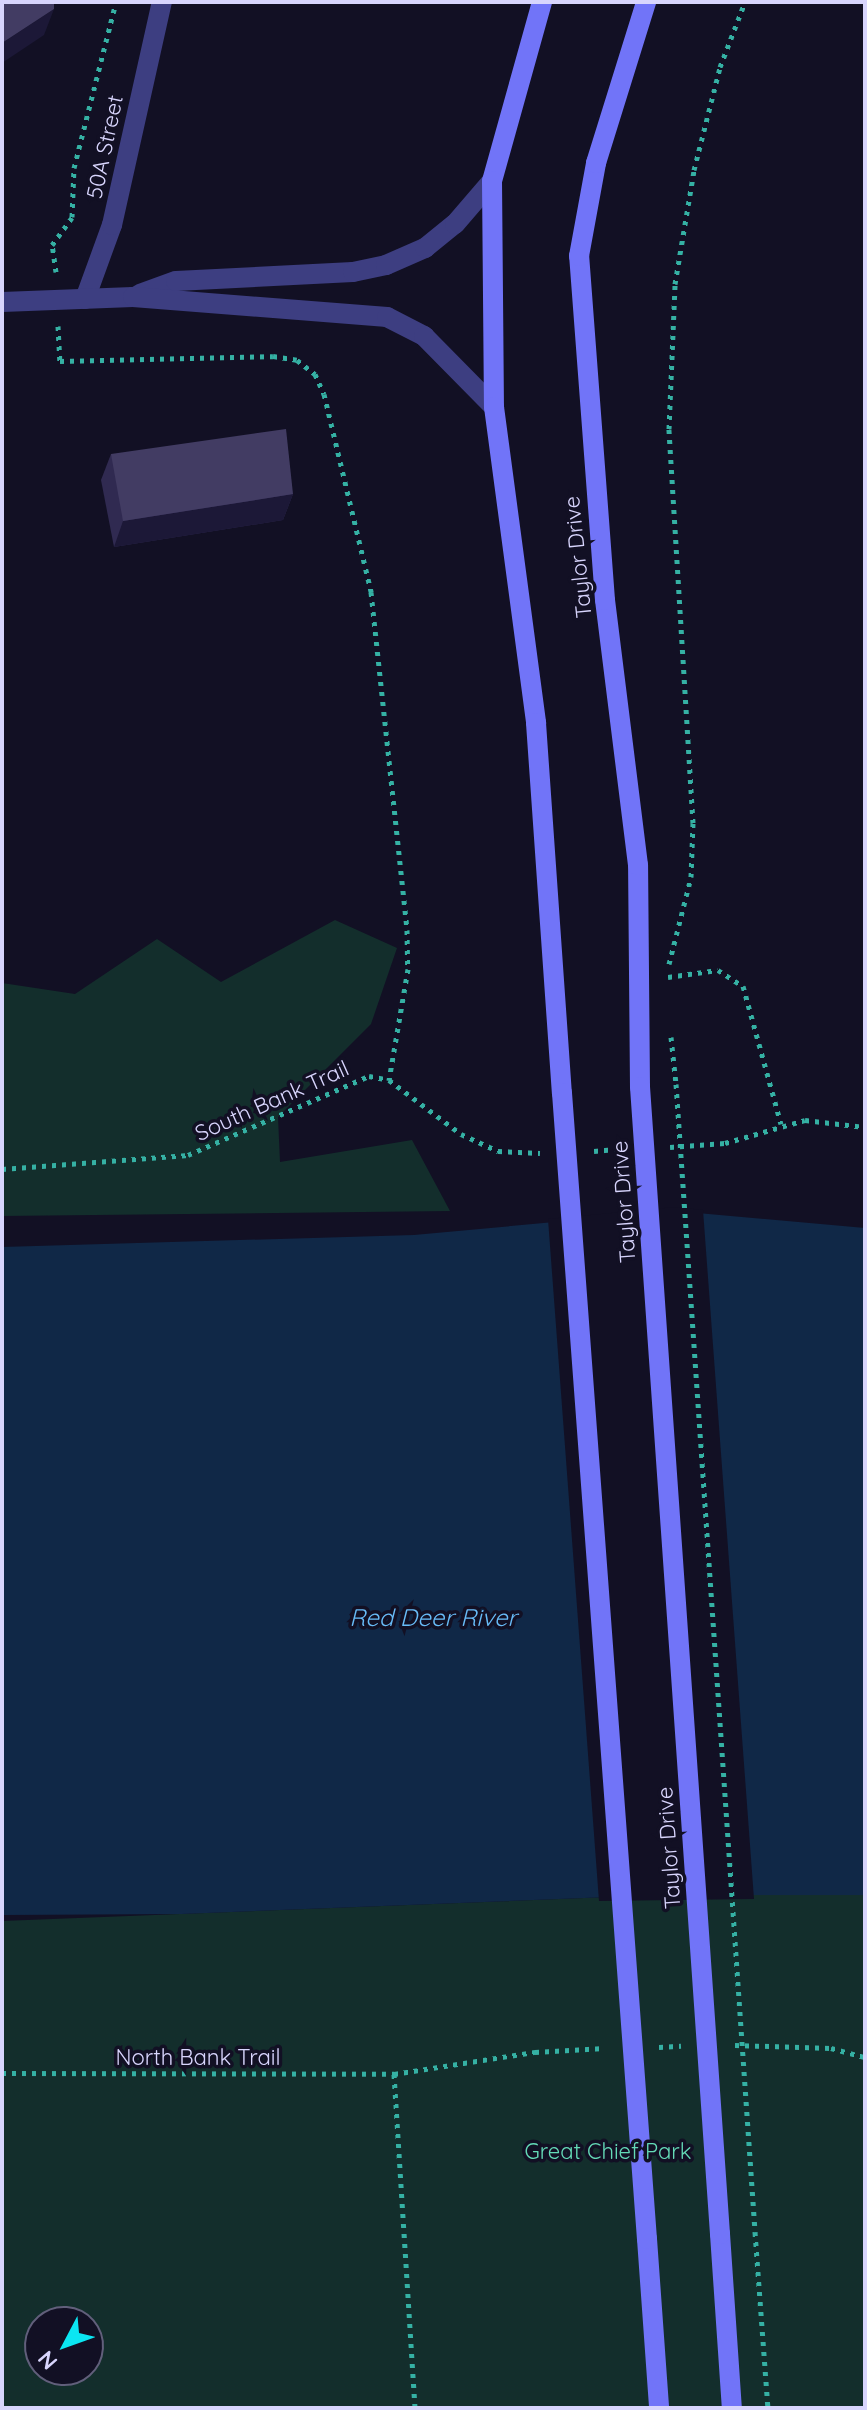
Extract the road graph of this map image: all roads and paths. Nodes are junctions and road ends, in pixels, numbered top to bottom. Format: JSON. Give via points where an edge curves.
{"nodes":[{"id":1,"x":116,"y":2,"type":"edge"},
{"id":2,"x":162,"y":2,"type":"edge"},
{"id":3,"x":542,"y":2,"type":"edge"},
{"id":4,"x":646,"y":2,"type":"edge"},
{"id":5,"x":745,"y":2,"type":"edge"},
{"id":6,"x":492,"y":181,"type":"junction"},
{"id":7,"x":56,"y":256,"type":"dead end"},
{"id":8,"x":133,"y":297,"type":"junction"},
{"id":9,"x":85,"y":299,"type":"junction"},
{"id":10,"x":2,"y":302,"type":"edge"},
{"id":11,"x":58,"y":342,"type":"dead end"},
{"id":12,"x":494,"y":407,"type":"junction"},
{"id":13,"x":389,"y":1080,"type":"junction"},
{"id":14,"x":676,"y":1084,"type":"dead end"},
{"id":15,"x":781,"y":1124,"type":"junction"},
{"id":16,"x":865,"y":1127,"type":"edge"},
{"id":17,"x":661,"y":1147,"type":"dead end"},
{"id":18,"x":630,"y":1149,"type":"dead end"},
{"id":19,"x":582,"y":1151,"type":"dead end"},
{"id":20,"x":551,"y":1153,"type":"dead end"},
{"id":21,"x":2,"y":1169,"type":"edge"},
{"id":22,"x":831,"y":2048,"type":"dead end"},
{"id":23,"x":865,"y":2057,"type":"edge"},
{"id":24,"x":2,"y":2073,"type":"edge"},
{"id":25,"x":415,"y":2408,"type":"edge"},
{"id":26,"x":659,"y":2408,"type":"edge"},
{"id":27,"x":732,"y":2408,"type":"edge"},
{"id":28,"x":768,"y":2408,"type":"edge"}],
"edges":[{"from":1,"to":7,"type":"path","via":[[74,168],[72,217],[52,245]]},
{"from":2,"to":9,"type":"street","name":"50A Street","via":[[112,225]]},
{"from":3,"to":6,"type":"main road"},
{"from":4,"to":27,"type":"main road","name":"Taylor Drive","bridge":true,"via":[[596,163],[579,256],[605,600],[638,865],[640,1087]]},
{"from":5,"to":15,"type":"path","via":[[720,67],[694,170],[675,284],[669,429],[693,823],[691,877],[666,977],[718,970],[743,986]]},
{"from":6,"to":8,"type":"street","via":[[455,224],[425,248],[386,265],[353,272],[176,281]]},
{"from":6,"to":12,"type":"main road"},
{"from":8,"to":9,"type":"street"},
{"from":8,"to":12,"type":"street","via":[[387,317],[424,336]]},
{"from":9,"to":10,"type":"street"},
{"from":11,"to":13,"type":"path","via":[[60,361],[273,356],[297,360],[315,374],[324,394],[371,592],[407,930],[408,969]]},
{"from":12,"to":26,"type":"main road","bridge":true,"via":[[536,723]]},
{"from":13,"to":20,"type":"path","via":[[473,1140],[498,1151]]},
{"from":13,"to":21,"type":"path","name":"South Bank Trail","via":[[369,1076],[349,1081],[188,1155]]},
{"from":14,"to":28,"type":"path","bridge":true},
{"from":15,"to":16,"type":"path","via":[[805,1120]]},
{"from":15,"to":17,"type":"path","via":[[725,1143]]},
{"from":18,"to":19,"type":"path"},
{"from":22,"to":23,"type":"path"},
{"from":24,"to":25,"type":"path","name":"North Bank Trail","via":[[394,2074]]}]}
